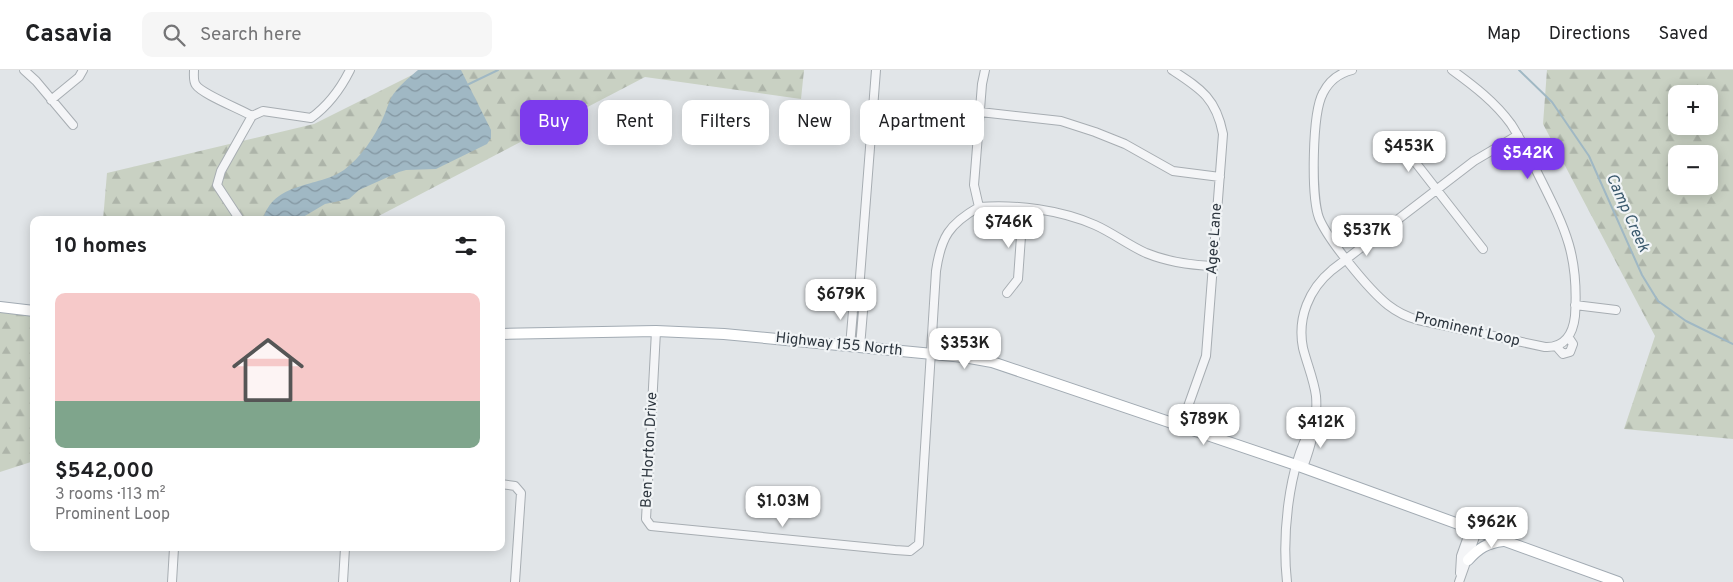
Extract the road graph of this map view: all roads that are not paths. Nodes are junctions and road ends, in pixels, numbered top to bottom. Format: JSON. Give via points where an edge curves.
{"nodes":[{"id":1,"x":24,"y":70,"type":"edge"},
{"id":2,"x":83,"y":70,"type":"edge"},
{"id":3,"x":194,"y":70,"type":"edge"},
{"id":4,"x":350,"y":70,"type":"edge"},
{"id":5,"x":876,"y":70,"type":"edge"},
{"id":6,"x":986,"y":70,"type":"edge"},
{"id":7,"x":1172,"y":70,"type":"edge"},
{"id":8,"x":1352,"y":70,"type":"edge"},
{"id":9,"x":1452,"y":70,"type":"edge"},
{"id":10,"x":51,"y":100,"type":"junction"},
{"id":11,"x":982,"y":100,"type":"edge"},
{"id":12,"x":984,"y":112,"type":"edge"},
{"id":13,"x":252,"y":116,"type":"junction"},
{"id":14,"x":73,"y":125,"type":"dead end"},
{"id":15,"x":1518,"y":135,"type":"junction"},
{"id":16,"x":1397,"y":144,"type":"dead end"},
{"id":17,"x":977,"y":145,"type":"edge"},
{"id":18,"x":1220,"y":176,"type":"junction"},
{"id":19,"x":1436,"y":190,"type":"junction"},
{"id":20,"x":979,"y":207,"type":"junction"},
{"id":21,"x":1023,"y":208,"type":"junction"},
{"id":22,"x":237,"y":216,"type":"edge"},
{"id":23,"x":1483,"y":248,"type":"dead end"},
{"id":24,"x":1348,"y":258,"type":"junction"},
{"id":25,"x":1213,"y":266,"type":"junction"},
{"id":26,"x":1007,"y":294,"type":"dead end"},
{"id":27,"x":1575,"y":305,"type":"junction"},
{"id":28,"x":0,"y":307,"type":"edge"},
{"id":29,"x":1616,"y":310,"type":"dead end"},
{"id":30,"x":30,"y":311,"type":"edge"},
{"id":31,"x":656,"y":331,"type":"junction"},
{"id":32,"x":505,"y":334,"type":"edge"},
{"id":33,"x":1569,"y":338,"type":"junction"},
{"id":34,"x":855,"y":346,"type":"junction"},
{"id":35,"x":1556,"y":346,"type":"junction"},
{"id":36,"x":930,"y":355,"type":"junction"},
{"id":37,"x":1180,"y":426,"type":"junction"},
{"id":38,"x":1300,"y":466,"type":"junction"},
{"id":39,"x":505,"y":485,"type":"edge"},
{"id":40,"x":1474,"y":530,"type":"junction"},
{"id":41,"x":1506,"y":541,"type":"junction"},
{"id":42,"x":174,"y":551,"type":"edge"},
{"id":43,"x":345,"y":551,"type":"edge"},
{"id":44,"x":1468,"y":560,"type":"junction"},
{"id":45,"x":1460,"y":580,"type":"edge"},
{"id":46,"x":172,"y":582,"type":"edge"},
{"id":47,"x":343,"y":582,"type":"edge"},
{"id":48,"x":515,"y":582,"type":"edge"},
{"id":49,"x":1287,"y":582,"type":"edge"},
{"id":50,"x":1618,"y":582,"type":"edge"}],
"edges":[{"from":1,"to":10,"type":"street"},
{"from":2,"to":10,"type":"street","via":[[80,77]]},
{"from":3,"to":13,"type":"street","via":[[194,81],[203,93],[235,105]]},
{"from":4,"to":13,"type":"street","via":[[335,96],[311,118],[264,111]]},
{"from":5,"to":34,"type":"street","via":[[858,303],[853,311]]},
{"from":6,"to":11,"type":"street"},
{"from":7,"to":18,"type":"street","name":"Agee Lane","via":[[1210,99],[1219,114],[1223,134]]},
{"from":8,"to":24,"type":"street","name":"Prominent Loop","via":[[1335,78],[1318,106],[1313,179],[1320,219]]},
{"from":9,"to":15,"type":"street","name":"Prominent Loop","via":[[1489,99]]},
{"from":10,"to":14,"type":"street"},
{"from":12,"to":18,"type":"street","via":[[1061,121],[1125,144],[1173,171]]},
{"from":13,"to":22,"type":"street","via":[[221,171],[217,185]]},
{"from":15,"to":19,"type":"street","via":[[1479,158]]},
{"from":15,"to":27,"type":"street","name":"Prominent Loop","via":[[1569,238],[1576,270]]},
{"from":16,"to":19,"type":"street"},
{"from":17,"to":20,"type":"street","via":[[974,184]]},
{"from":18,"to":25,"type":"street","name":"Agee Lane"},
{"from":19,"to":23,"type":"street"},
{"from":19,"to":24,"type":"street"},
{"from":20,"to":21,"type":"street"},
{"from":20,"to":36,"type":"street","name":"Ben Horton Drive","via":[[947,232],[940,249]]},
{"from":21,"to":25,"type":"street","via":[[1066,215],[1166,260]]},
{"from":21,"to":26,"type":"street","via":[[1018,279]]},
{"from":24,"to":35,"type":"street","name":"Prominent Loop","via":[[1380,298],[1410,318],[1545,347]]},
{"from":24,"to":38,"type":"street","via":[[1319,284],[1303,317],[1303,346],[1316,396],[1313,424],[1303,443]]},
{"from":25,"to":37,"type":"street","name":"Agee Lane","via":[[1206,356]]},
{"from":27,"to":29,"type":"street"},
{"from":27,"to":33,"type":"street","name":"Prominent Loop"},
{"from":28,"to":30,"type":"main road"},
{"from":31,"to":32,"type":"main road","name":"Highway 155 North"},
{"from":31,"to":34,"type":"main road","name":"Highway 155 North"},
{"from":31,"to":36,"type":"street","name":"Ben Horton Drive","via":[[646,519],[651,526],[895,550],[910,551],[919,544]]},
{"from":33,"to":35,"type":"street"},
{"from":33,"to":35,"type":"street","name":"Prominent Loop","via":[[1573,344],[1570,352],[1563,354]]},
{"from":34,"to":36,"type":"main road","name":"Highway 155 North"},
{"from":36,"to":37,"type":"main road","name":"Highway 155 North","via":[[1006,365]]},
{"from":37,"to":38,"type":"main road","name":"Highway 155 North"},
{"from":38,"to":40,"type":"main road","name":"Highway 155 North"},
{"from":38,"to":49,"type":"street","via":[[1286,540]]},
{"from":39,"to":48,"type":"street","via":[[515,486],[521,493]]},
{"from":40,"to":41,"type":"main road","name":"Highway 155 North"},
{"from":40,"to":44,"type":"street"},
{"from":40,"to":45,"type":"street","via":[[1461,556]]},
{"from":41,"to":44,"type":"main road","via":[[1486,544]]},
{"from":41,"to":50,"type":"main road","name":"Highway 155 North"},
{"from":42,"to":46,"type":"street"},
{"from":43,"to":47,"type":"street"},
{"from":44,"to":45,"type":"street"}]}
